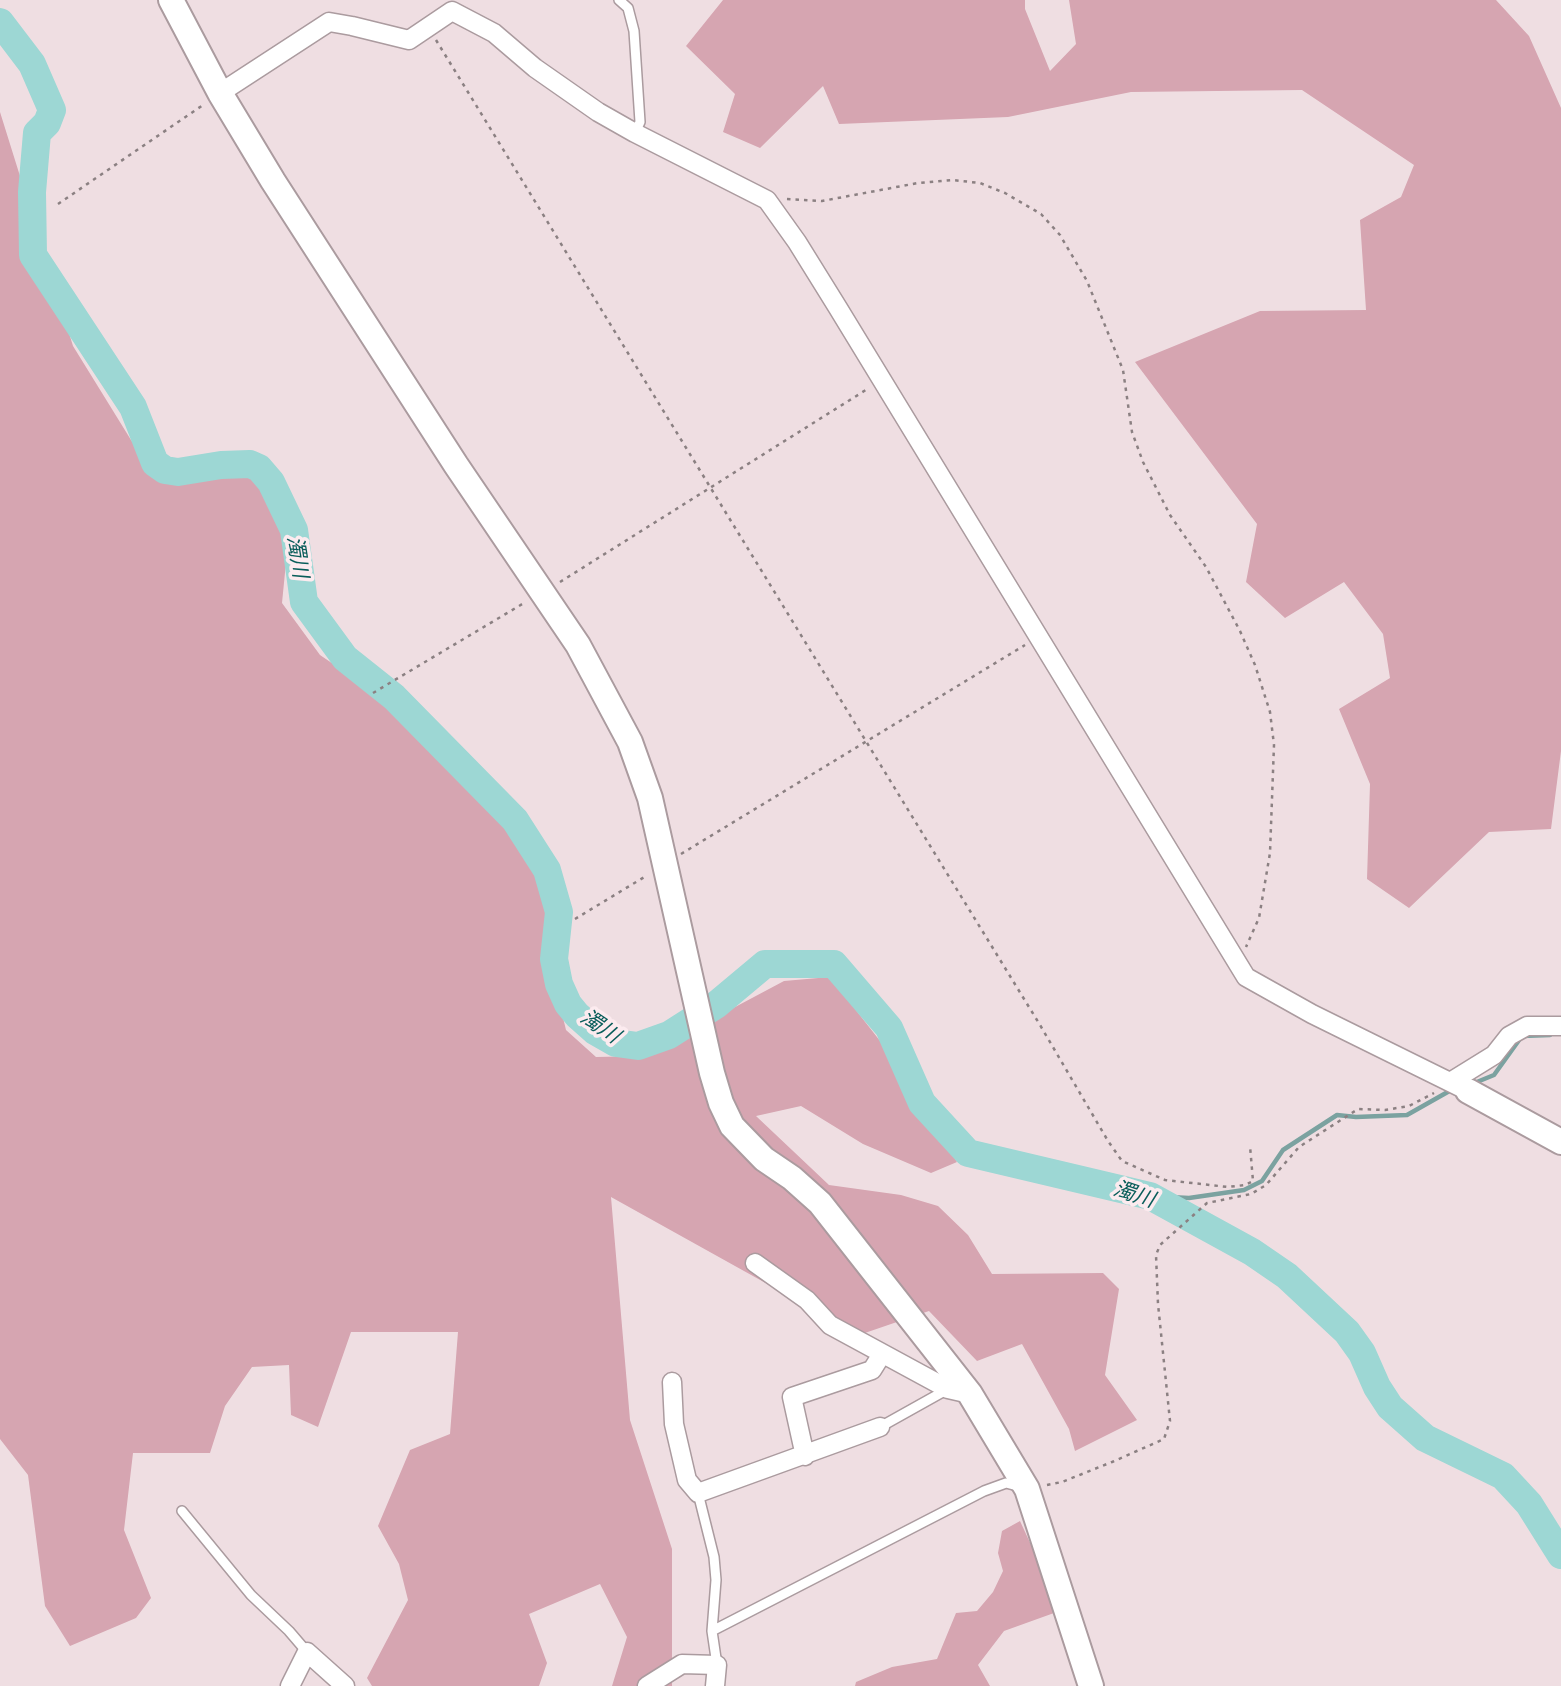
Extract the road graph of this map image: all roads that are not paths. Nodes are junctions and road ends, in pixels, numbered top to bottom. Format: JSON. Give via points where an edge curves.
{"nodes":[{"id":1,"x":171,"y":0,"type":"edge"},
{"id":2,"x":619,"y":0,"type":"edge"},
{"id":3,"x":220,"y":93,"type":"junction"},
{"id":4,"x":635,"y":133,"type":"junction"},
{"id":5,"x":1561,"y":1026,"type":"edge"},
{"id":6,"x":1459,"y":1085,"type":"junction"},
{"id":7,"x":1561,"y":1142,"type":"edge"},
{"id":8,"x":755,"y":1263,"type":"dead end"},
{"id":9,"x":883,"y":1354,"type":"junction"},
{"id":10,"x":672,"y":1382,"type":"dead end"},
{"id":11,"x":959,"y":1392,"type":"junction"},
{"id":12,"x":880,"y":1427,"type":"joint"},
{"id":13,"x":805,"y":1456,"type":"junction"},
{"id":14,"x":1027,"y":1489,"type":"junction"},
{"id":15,"x":698,"y":1493,"type":"junction"},
{"id":16,"x":182,"y":1511,"type":"dead end"},
{"id":17,"x":712,"y":1631,"type":"junction"},
{"id":18,"x":307,"y":1652,"type":"junction"},
{"id":19,"x":717,"y":1665,"type":"junction"},
{"id":20,"x":290,"y":1686,"type":"edge"},
{"id":21,"x":345,"y":1686,"type":"edge"},
{"id":22,"x":647,"y":1686,"type":"edge"},
{"id":23,"x":715,"y":1686,"type":"edge"},
{"id":24,"x":1091,"y":1686,"type":"edge"}],
"edges":[{"from":1,"to":3,"type":"street"},
{"from":2,"to":4,"type":"lane","via":[[628,8],[634,30],[640,122]]},
{"from":3,"to":4,"type":"street","via":[[328,22],[409,40],[452,11],[494,33],[535,68]]},
{"from":3,"to":11,"type":"street","via":[[456,465],[578,645],[630,742],[650,798],[712,1073],[732,1126],[764,1159],[820,1203]]},
{"from":4,"to":6,"type":"street","via":[[766,200],[797,242],[1246,977]]},
{"from":5,"to":6,"type":"street","via":[[1527,1026],[1509,1036]]},
{"from":6,"to":7,"type":"street"},
{"from":8,"to":9,"type":"street","via":[[807,1300],[830,1325]]},
{"from":9,"to":11,"type":"street"},
{"from":9,"to":13,"type":"street","via":[[872,1370],[792,1397]]},
{"from":10,"to":15,"type":"street","via":[[674,1424],[687,1480]]},
{"from":11,"to":12,"type":"lane"},
{"from":11,"to":14,"type":"street"},
{"from":12,"to":13,"type":"street"},
{"from":13,"to":15,"type":"street"},
{"from":14,"to":17,"type":"lane","via":[[1006,1483],[984,1491]]},
{"from":14,"to":24,"type":"street"},
{"from":15,"to":17,"type":"lane","via":[[714,1557]]},
{"from":16,"to":18,"type":"lane","via":[[251,1595]]},
{"from":17,"to":19,"type":"lane"},
{"from":18,"to":20,"type":"street"},
{"from":18,"to":21,"type":"street"},
{"from":19,"to":22,"type":"street","via":[[682,1664]]},
{"from":19,"to":23,"type":"street"}]}
